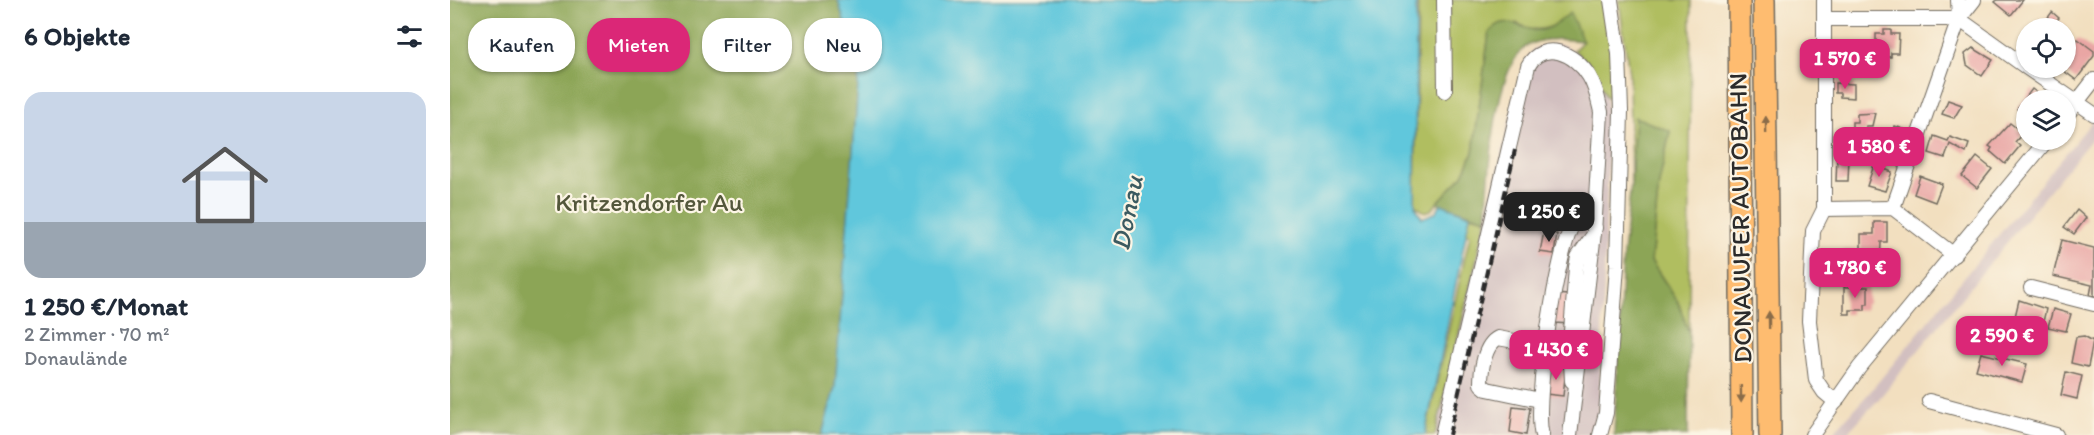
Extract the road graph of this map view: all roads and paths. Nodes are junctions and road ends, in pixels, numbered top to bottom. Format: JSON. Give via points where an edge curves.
{"nodes":[{"id":1,"x":1444,"y":0,"type":"edge"},
{"id":2,"x":1611,"y":0,"type":"edge"},
{"id":3,"x":1739,"y":0,"type":"edge"},
{"id":4,"x":1764,"y":0,"type":"edge"},
{"id":5,"x":1824,"y":0,"type":"edge"},
{"id":6,"x":1958,"y":0,"type":"edge"},
{"id":7,"x":1974,"y":0,"type":"edge"},
{"id":8,"x":1959,"y":19,"type":"junction"},
{"id":9,"x":1824,"y":20,"type":"junction"},
{"id":10,"x":2016,"y":59,"type":"edge"},
{"id":11,"x":2042,"y":78,"type":"edge"},
{"id":12,"x":2094,"y":81,"type":"edge"},
{"id":13,"x":2059,"y":90,"type":"edge"},
{"id":14,"x":1445,"y":91,"type":"dead end"},
{"id":15,"x":2076,"y":102,"type":"joint"},
{"id":16,"x":2094,"y":114,"type":"edge"},
{"id":17,"x":2039,"y":150,"type":"edge"},
{"id":18,"x":1893,"y":208,"type":"junction"},
{"id":19,"x":1824,"y":209,"type":"junction"},
{"id":20,"x":1594,"y":231,"type":"junction"},
{"id":21,"x":1954,"y":255,"type":"junction"},
{"id":22,"x":2031,"y":288,"type":"dead end"},
{"id":23,"x":2094,"y":304,"type":"edge"},
{"id":24,"x":1547,"y":347,"type":"junction"},
{"id":25,"x":1540,"y":400,"type":"junction"},
{"id":26,"x":1929,"y":401,"type":"dead end"},
{"id":27,"x":1836,"y":402,"type":"junction"},
{"id":28,"x":1442,"y":435,"type":"edge"},
{"id":29,"x":1542,"y":435,"type":"edge"},
{"id":30,"x":1570,"y":435,"type":"edge"},
{"id":31,"x":1600,"y":435,"type":"edge"},
{"id":32,"x":1742,"y":435,"type":"edge"},
{"id":33,"x":1770,"y":435,"type":"edge"},
{"id":34,"x":1812,"y":435,"type":"edge"},
{"id":35,"x":2056,"y":435,"type":"edge"}],
"edges":[{"from":1,"to":14,"type":"street"},
{"from":2,"to":31,"type":"street","via":[[1619,54],[1618,254],[1606,413]]},
{"from":3,"to":32,"type":"highway","name":"DONAUUFER AUTOBAHN","one_way":true},
{"from":33,"to":4,"type":"highway","name":"DONAUUFER AUTOBAHN","one_way":true},
{"from":5,"to":9,"type":"street"},
{"from":6,"to":8,"type":"street"},
{"from":7,"to":8,"type":"street"},
{"from":8,"to":9,"type":"street"},
{"from":8,"to":10,"type":"street"},
{"from":8,"to":18,"type":"street"},
{"from":9,"to":19,"type":"street"},
{"from":11,"to":13,"type":"street"},
{"from":12,"to":15,"type":"street"},
{"from":15,"to":16,"type":"street"},
{"from":17,"to":21,"type":"street"},
{"from":18,"to":19,"type":"street"},
{"from":18,"to":21,"type":"street"},
{"from":19,"to":27,"type":"street","via":[[1813,231],[1809,321],[1816,380]]},
{"from":20,"to":24,"type":"street","via":[[1589,221],[1580,219],[1568,231],[1558,268]]},
{"from":20,"to":28,"type":"street","via":[[1601,112],[1598,94],[1580,64],[1561,53],[1545,51],[1537,54],[1528,66]]},
{"from":20,"to":30,"type":"street"},
{"from":21,"to":27,"type":"street","via":[[1859,368]]},
{"from":22,"to":23,"type":"street"},
{"from":24,"to":25,"type":"street"},
{"from":24,"to":25,"type":"street","via":[[1498,338],[1489,345],[1481,376],[1481,384],[1487,389]]},
{"from":25,"to":29,"type":"street"},
{"from":26,"to":35,"type":"street"},
{"from":27,"to":34,"type":"street"}]}
